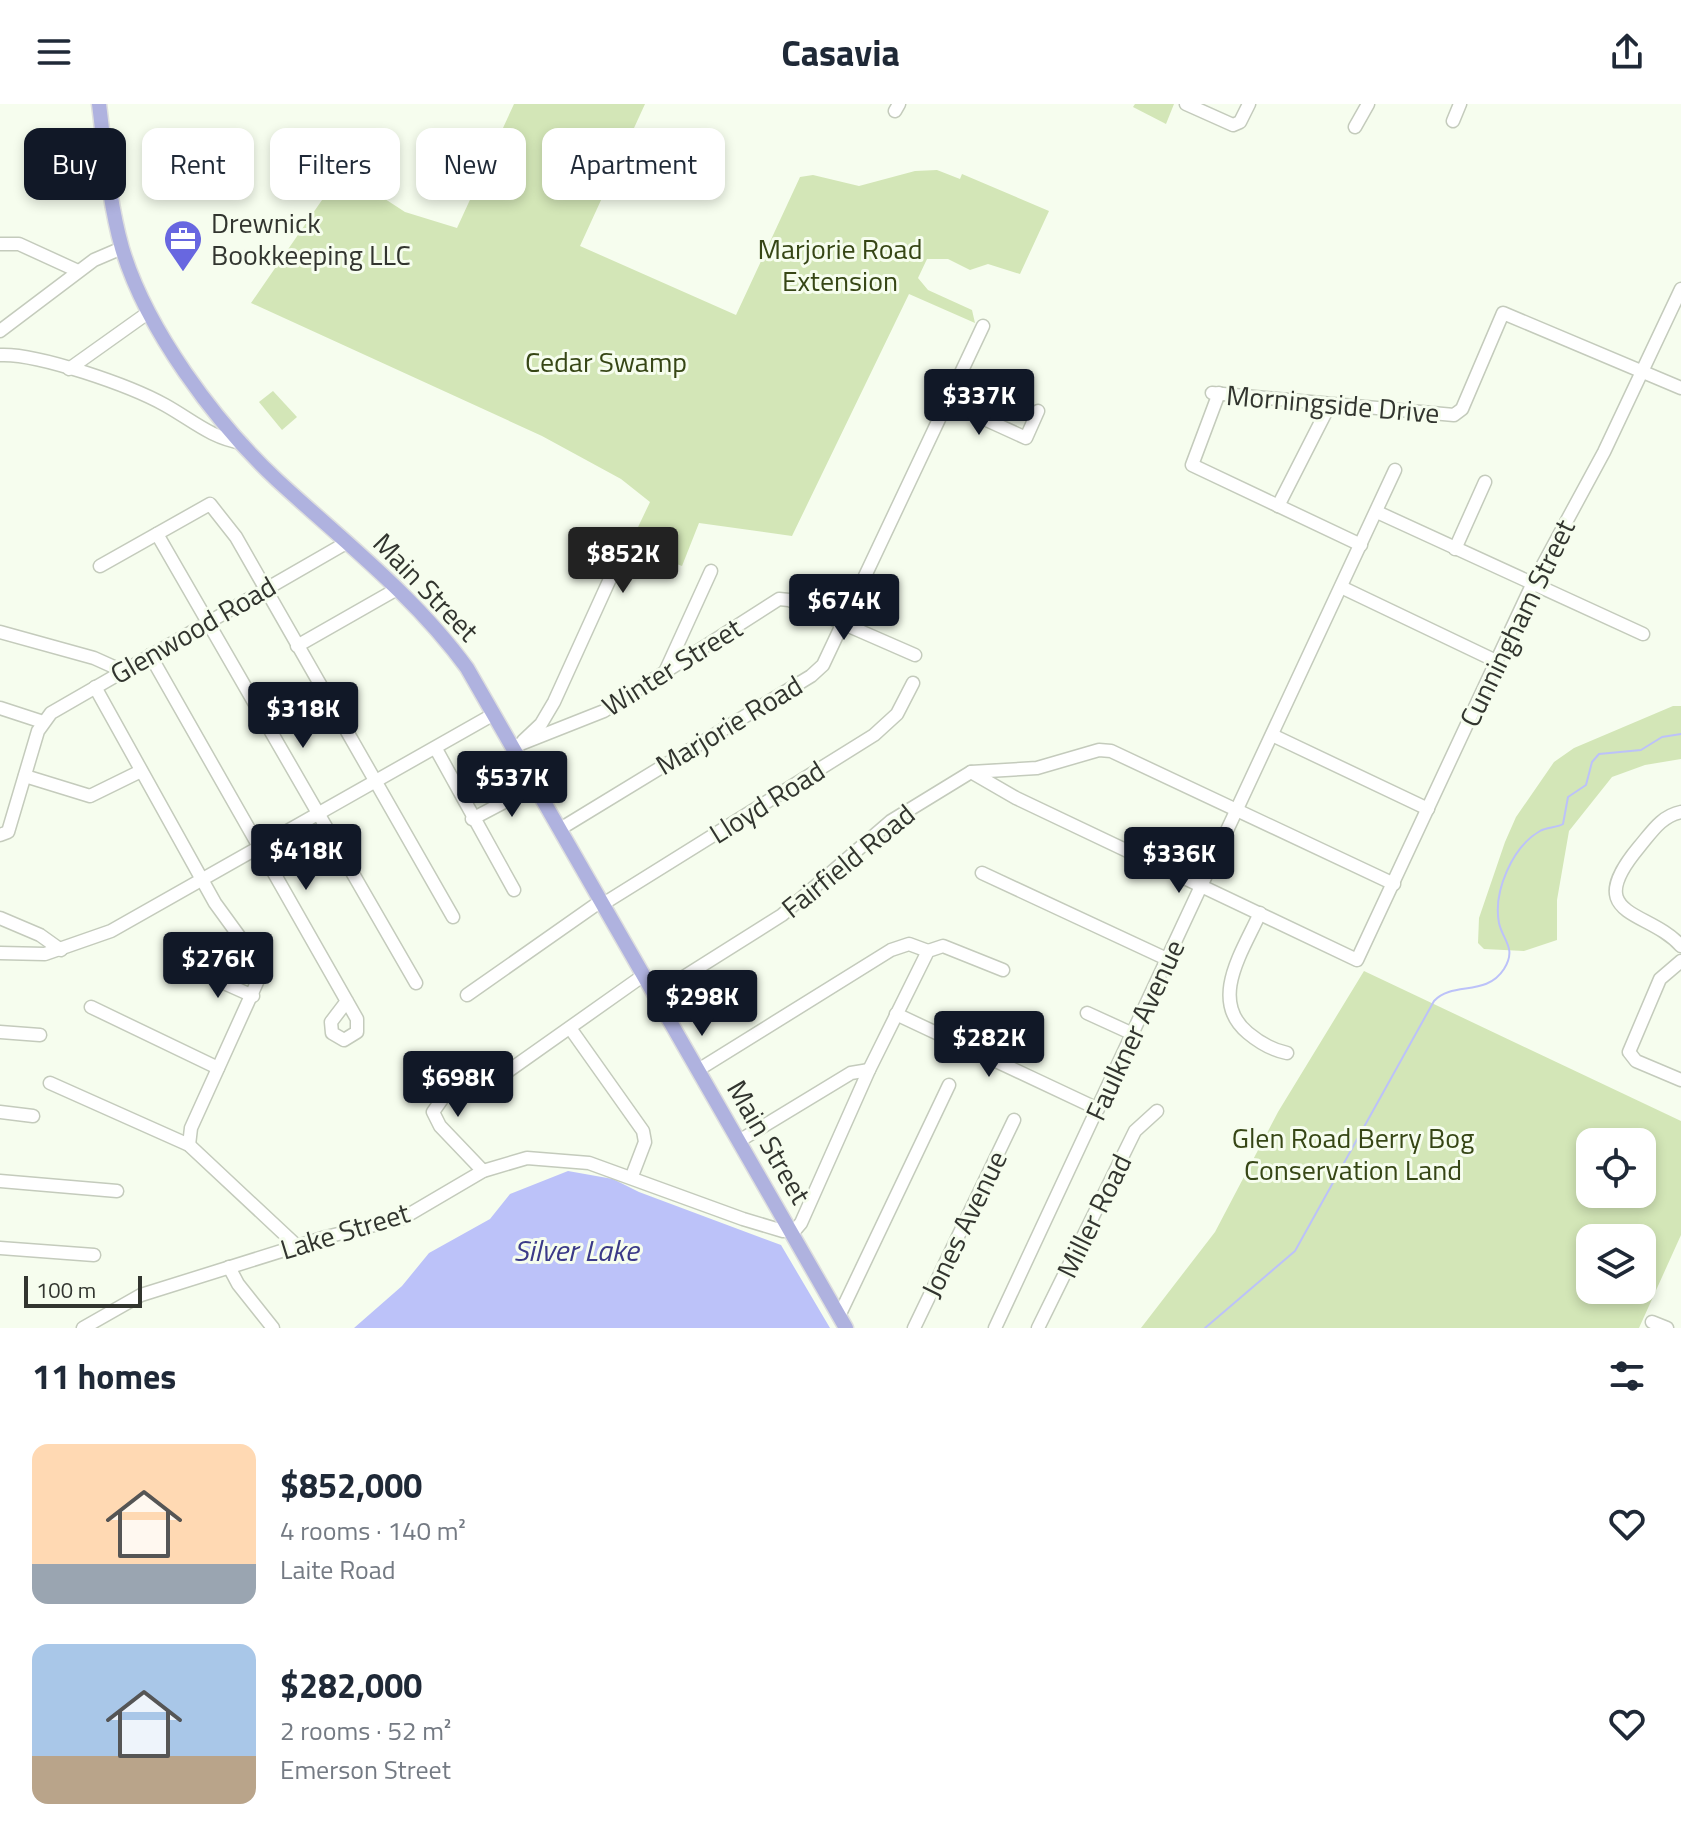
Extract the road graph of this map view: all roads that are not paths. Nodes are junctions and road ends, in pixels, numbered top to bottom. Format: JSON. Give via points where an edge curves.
{"nodes":[{"id":1,"x":99,"y":104,"type":"edge"},
{"id":2,"x":1186,"y":104,"type":"edge"},
{"id":3,"x":1249,"y":104,"type":"edge"},
{"id":4,"x":1368,"y":104,"type":"edge"},
{"id":5,"x":1460,"y":104,"type":"edge"},
{"id":6,"x":1453,"y":121,"type":"dead end"},
{"id":7,"x":1355,"y":127,"type":"dead end"},
{"id":8,"x":4,"y":243,"type":"edge"},
{"id":9,"x":122,"y":248,"type":"junction"},
{"id":10,"x":78,"y":271,"type":"junction"},
{"id":11,"x":1681,"y":289,"type":"edge"},
{"id":12,"x":149,"y":312,"type":"junction"},
{"id":13,"x":983,"y":326,"type":"dead end"},
{"id":14,"x":0,"y":331,"type":"edge"},
{"id":15,"x":0,"y":355,"type":"edge"},
{"id":16,"x":69,"y":369,"type":"junction"},
{"id":17,"x":1642,"y":371,"type":"junction"},
{"id":18,"x":1681,"y":388,"type":"edge"},
{"id":19,"x":947,"y":402,"type":"junction"},
{"id":20,"x":1330,"y":404,"type":"junction"},
{"id":21,"x":1038,"y":411,"type":"dead end"},
{"id":22,"x":242,"y":443,"type":"junction"},
{"id":23,"x":1395,"y":470,"type":"dead end"},
{"id":24,"x":1485,"y":482,"type":"dead end"},
{"id":25,"x":1278,"y":506,"type":"junction"},
{"id":26,"x":1377,"y":512,"type":"junction"},
{"id":27,"x":157,"y":534,"type":"junction"},
{"id":28,"x":346,"y":543,"type":"junction"},
{"id":29,"x":1361,"y":545,"type":"junction"},
{"id":30,"x":624,"y":548,"type":"dead end"},
{"id":31,"x":1455,"y":549,"type":"junction"},
{"id":32,"x":100,"y":566,"type":"dead end"},
{"id":33,"x":711,"y":571,"type":"dead end"},
{"id":34,"x":1532,"y":585,"type":"junction"},
{"id":35,"x":1341,"y":587,"type":"junction"},
{"id":36,"x":264,"y":589,"type":"junction"},
{"id":37,"x":397,"y":589,"type":"junction"},
{"id":38,"x":842,"y":621,"type":"junction"},
{"id":39,"x":207,"y":623,"type":"junction"},
{"id":40,"x":0,"y":632,"type":"edge"},
{"id":41,"x":1643,"y":634,"type":"dead end"},
{"id":42,"x":297,"y":646,"type":"junction"},
{"id":43,"x":150,"y":655,"type":"junction"},
{"id":44,"x":915,"y":655,"type":"dead end"},
{"id":45,"x":1496,"y":661,"type":"junction"},
{"id":46,"x":123,"y":671,"type":"junction"},
{"id":47,"x":665,"y":672,"type":"junction"},
{"id":48,"x":913,"y":683,"type":"dead end"},
{"id":49,"x":95,"y":687,"type":"junction"},
{"id":50,"x":0,"y":708,"type":"edge"},
{"id":51,"x":494,"y":714,"type":"junction"},
{"id":52,"x":43,"y":722,"type":"junction"},
{"id":53,"x":1272,"y":735,"type":"junction"},
{"id":54,"x":513,"y":747,"type":"junction"},
{"id":55,"x":436,"y":749,"type":"junction"},
{"id":56,"x":141,"y":771,"type":"junction"},
{"id":57,"x":971,"y":772,"type":"junction"},
{"id":58,"x":25,"y":776,"type":"junction"},
{"id":59,"x":375,"y":782,"type":"junction"},
{"id":60,"x":535,"y":786,"type":"junction"},
{"id":61,"x":1428,"y":809,"type":"junction"},
{"id":62,"x":1237,"y":811,"type":"junction"},
{"id":63,"x":1681,"y":812,"type":"edge"},
{"id":64,"x":318,"y":815,"type":"junction"},
{"id":65,"x":472,"y":819,"type":"junction"},
{"id":66,"x":560,"y":829,"type":"junction"},
{"id":67,"x":2,"y":835,"type":"edge"},
{"id":68,"x":261,"y":848,"type":"junction"},
{"id":69,"x":982,"y":873,"type":"dead end"},
{"id":70,"x":203,"y":881,"type":"junction"},
{"id":71,"x":1394,"y":884,"type":"junction"},
{"id":72,"x":1203,"y":886,"type":"junction"},
{"id":73,"x":514,"y":890,"type":"dead end"},
{"id":74,"x":602,"y":902,"type":"junction"},
{"id":75,"x":1260,"y":913,"type":"junction"},
{"id":76,"x":453,"y":917,"type":"dead end"},
{"id":77,"x":0,"y":918,"type":"edge"},
{"id":78,"x":1681,"y":946,"type":"edge"},
{"id":79,"x":934,"y":948,"type":"junction"},
{"id":80,"x":61,"y":950,"type":"junction"},
{"id":81,"x":0,"y":953,"type":"edge"},
{"id":82,"x":1169,"y":960,"type":"junction"},
{"id":83,"x":1681,"y":961,"type":"edge"},
{"id":84,"x":1003,"y":970,"type":"dead end"},
{"id":85,"x":197,"y":971,"type":"dead end"},
{"id":86,"x":644,"y":975,"type":"junction"},
{"id":87,"x":416,"y":983,"type":"dead end"},
{"id":88,"x":467,"y":995,"type":"dead end"},
{"id":89,"x":655,"y":995,"type":"junction"},
{"id":90,"x":253,"y":996,"type":"junction"},
{"id":91,"x":347,"y":1001,"type":"dead end"},
{"id":92,"x":91,"y":1007,"type":"dead end"},
{"id":93,"x":1087,"y":1013,"type":"dead end"},
{"id":94,"x":896,"y":1014,"type":"junction"},
{"id":95,"x":570,"y":1028,"type":"junction"},
{"id":96,"x":0,"y":1032,"type":"edge"},
{"id":97,"x":1133,"y":1034,"type":"junction"},
{"id":98,"x":40,"y":1035,"type":"dead end"},
{"id":99,"x":1287,"y":1053,"type":"dead end"},
{"id":100,"x":218,"y":1068,"type":"junction"},
{"id":101,"x":698,"y":1070,"type":"junction"},
{"id":102,"x":869,"y":1070,"type":"junction"},
{"id":103,"x":1681,"y":1080,"type":"edge"},
{"id":104,"x":50,"y":1083,"type":"dead end"},
{"id":105,"x":949,"y":1085,"type":"dead end"},
{"id":106,"x":1098,"y":1109,"type":"junction"},
{"id":107,"x":1157,"y":1111,"type":"dead end"},
{"id":108,"x":0,"y":1112,"type":"edge"},
{"id":109,"x":33,"y":1116,"type":"dead end"},
{"id":110,"x":1014,"y":1120,"type":"dead end"},
{"id":111,"x":739,"y":1141,"type":"junction"},
{"id":112,"x":189,"y":1145,"type":"junction"},
{"id":113,"x":483,"y":1171,"type":"junction"},
{"id":114,"x":632,"y":1176,"type":"junction"},
{"id":115,"x":0,"y":1181,"type":"edge"},
{"id":116,"x":117,"y":1191,"type":"dead end"},
{"id":117,"x":790,"y":1231,"type":"junction"},
{"id":118,"x":297,"y":1246,"type":"junction"},
{"id":119,"x":0,"y":1248,"type":"edge"},
{"id":120,"x":94,"y":1255,"type":"dead end"},
{"id":121,"x":229,"y":1267,"type":"junction"},
{"id":122,"x":843,"y":1322,"type":"edge"},
{"id":123,"x":1652,"y":1322,"type":"dead end"},
{"id":124,"x":83,"y":1328,"type":"edge"},
{"id":125,"x":273,"y":1328,"type":"edge"},
{"id":126,"x":914,"y":1328,"type":"edge"},
{"id":127,"x":995,"y":1328,"type":"edge"},
{"id":128,"x":1038,"y":1328,"type":"edge"},
{"id":129,"x":1667,"y":1328,"type":"edge"}],
"edges":[{"from":1,"to":9,"type":"main road","name":"Main Street"},
{"from":2,"to":3,"type":"street","via":[[1233,125]]},
{"from":4,"to":7,"type":"street"},
{"from":5,"to":6,"type":"street"},
{"from":8,"to":10,"type":"street"},
{"from":9,"to":10,"type":"street"},
{"from":9,"to":12,"type":"main road","name":"Main Street"},
{"from":10,"to":14,"type":"street"},
{"from":11,"to":17,"type":"street","name":"Cunningham Street"},
{"from":12,"to":16,"type":"street"},
{"from":12,"to":22,"type":"main road","name":"Main Street"},
{"from":13,"to":19,"type":"street","name":"Marjorie Road"},
{"from":15,"to":16,"type":"street","via":[[30,357]]},
{"from":16,"to":22,"type":"street","via":[[146,395],[207,433]]},
{"from":17,"to":18,"type":"street"},
{"from":17,"to":20,"type":"street","name":"Morningside Drive","via":[[1503,313],[1462,409],[1454,415]]},
{"from":17,"to":34,"type":"street","name":"Cunningham Street"},
{"from":19,"to":21,"type":"street","via":[[1026,438]]},
{"from":19,"to":38,"type":"street","name":"Marjorie Road"},
{"from":20,"to":25,"type":"street"},
{"from":20,"to":25,"type":"street","name":"Morningside Drive","via":[[1216,393],[1191,463]]},
{"from":22,"to":28,"type":"main road","name":"Main Street"},
{"from":23,"to":26,"type":"street","name":"Faulkner Avenue"},
{"from":24,"to":31,"type":"street"},
{"from":25,"to":29,"type":"street"},
{"from":26,"to":29,"type":"street","name":"Faulkner Avenue"},
{"from":26,"to":31,"type":"street"},
{"from":27,"to":32,"type":"street"},
{"from":27,"to":36,"type":"street","via":[[210,504],[231,529]]},
{"from":27,"to":39,"type":"street"},
{"from":28,"to":36,"type":"street","name":"Glenwood Road"},
{"from":28,"to":37,"type":"main road","name":"Main Street"},
{"from":29,"to":35,"type":"street","name":"Faulkner Avenue"},
{"from":30,"to":54,"type":"street","via":[[547,716]]},
{"from":31,"to":34,"type":"street"},
{"from":33,"to":47,"type":"street"},
{"from":34,"to":41,"type":"street"},
{"from":34,"to":45,"type":"street","name":"Cunningham Street"},
{"from":35,"to":45,"type":"street"},
{"from":35,"to":53,"type":"street","name":"Faulkner Avenue"},
{"from":36,"to":39,"type":"street","name":"Glenwood Road"},
{"from":36,"to":42,"type":"street"},
{"from":37,"to":42,"type":"street"},
{"from":37,"to":51,"type":"main road","name":"Main Street","via":[[453,649]]},
{"from":38,"to":44,"type":"street"},
{"from":38,"to":47,"type":"street","name":"Winter Street","via":[[782,598]]},
{"from":38,"to":66,"type":"street","name":"Marjorie Road","via":[[828,658],[811,676]]},
{"from":39,"to":43,"type":"street","name":"Glenwood Road"},
{"from":39,"to":64,"type":"street"},
{"from":40,"to":46,"type":"street"},
{"from":42,"to":59,"type":"street"},
{"from":43,"to":46,"type":"street","name":"Glenwood Road"},
{"from":43,"to":68,"type":"street"},
{"from":45,"to":61,"type":"street","name":"Cunningham Street"},
{"from":46,"to":49,"type":"street","name":"Glenwood Road"},
{"from":47,"to":54,"type":"street","name":"Winter Street","via":[[592,717]]},
{"from":48,"to":74,"type":"street","name":"Lloyd Road","via":[[897,714],[874,735]]},
{"from":49,"to":52,"type":"street","name":"Glenwood Road"},
{"from":49,"to":56,"type":"street"},
{"from":50,"to":52,"type":"street"},
{"from":51,"to":54,"type":"main road","name":"Main Street"},
{"from":51,"to":55,"type":"street"},
{"from":52,"to":58,"type":"street"},
{"from":53,"to":61,"type":"street"},
{"from":53,"to":62,"type":"street","name":"Faulkner Avenue"},
{"from":54,"to":60,"type":"main road","name":"Main Street"},
{"from":55,"to":59,"type":"street"},
{"from":55,"to":65,"type":"street"},
{"from":56,"to":58,"type":"street","via":[[90,796]]},
{"from":56,"to":70,"type":"street"},
{"from":57,"to":62,"type":"street","name":"Fairfield Road","via":[[1037,768],[1111,751]]},
{"from":57,"to":72,"type":"street"},
{"from":57,"to":89,"type":"street","name":"Fairfield Road","via":[[891,821],[782,915]]},
{"from":58,"to":67,"type":"street"},
{"from":59,"to":64,"type":"street"},
{"from":59,"to":76,"type":"street"},
{"from":60,"to":65,"type":"street"},
{"from":60,"to":66,"type":"main road","name":"Main Street"},
{"from":61,"to":71,"type":"street","name":"Cunningham Street"},
{"from":62,"to":71,"type":"street"},
{"from":62,"to":72,"type":"street","name":"Faulkner Avenue"},
{"from":63,"to":78,"type":"street","via":[[1660,822],[1624,866],[1617,885],[1628,914]]},
{"from":64,"to":68,"type":"street"},
{"from":64,"to":87,"type":"street"},
{"from":65,"to":73,"type":"street"},
{"from":66,"to":74,"type":"main road","name":"Main Street"},
{"from":68,"to":70,"type":"street"},
{"from":68,"to":91,"type":"street"},
{"from":69,"to":82,"type":"street"},
{"from":70,"to":80,"type":"street","via":[[123,925]]},
{"from":70,"to":90,"type":"street","via":[[229,924],[261,961],[263,973]]},
{"from":71,"to":75,"type":"street","name":"Cunningham Street","via":[[1357,960]]},
{"from":72,"to":75,"type":"street"},
{"from":72,"to":82,"type":"street","name":"Faulkner Avenue"},
{"from":74,"to":86,"type":"main road","name":"Main Street"},
{"from":74,"to":88,"type":"street","name":"Lloyd Road"},
{"from":75,"to":99,"type":"street","via":[[1231,979],[1229,1007],[1246,1032],[1274,1051]]},
{"from":77,"to":80,"type":"street"},
{"from":79,"to":84,"type":"street"},
{"from":79,"to":94,"type":"street"},
{"from":79,"to":101,"type":"street","via":[[909,944],[891,950]]},
{"from":80,"to":81,"type":"street"},
{"from":82,"to":97,"type":"street","name":"Faulkner Avenue"},
{"from":83,"to":103,"type":"street","via":[[1660,979],[1629,1055]]},
{"from":85,"to":90,"type":"street"},
{"from":86,"to":89,"type":"main road","name":"Main Street"},
{"from":86,"to":95,"type":"street"},
{"from":89,"to":101,"type":"main road","name":"Main Street"},
{"from":90,"to":100,"type":"street"},
{"from":92,"to":100,"type":"street"},
{"from":93,"to":97,"type":"street"},
{"from":94,"to":102,"type":"street"},
{"from":94,"to":106,"type":"street"},
{"from":95,"to":113,"type":"street","via":[[497,1079],[488,1080],[466,1065],[433,1112]]},
{"from":95,"to":114,"type":"street","via":[[643,1131],[645,1142]]},
{"from":96,"to":98,"type":"street"},
{"from":97,"to":106,"type":"street","name":"Faulkner Avenue"},
{"from":100,"to":112,"type":"street","via":[[191,1128]]},
{"from":101,"to":111,"type":"main road","name":"Main Street"},
{"from":102,"to":111,"type":"street","via":[[851,1073]]},
{"from":102,"to":117,"type":"street","via":[[801,1223]]},
{"from":104,"to":112,"type":"street"},
{"from":105,"to":122,"type":"street"},
{"from":106,"to":127,"type":"street","name":"Faulkner Avenue"},
{"from":107,"to":128,"type":"street","name":"Miller Road","via":[[1135,1131]]},
{"from":108,"to":109,"type":"street"},
{"from":110,"to":126,"type":"street","name":"Jones Avenue"},
{"from":111,"to":117,"type":"main road","name":"Main Street"},
{"from":112,"to":118,"type":"street"},
{"from":113,"to":114,"type":"street","name":"Lake Street","via":[[515,1160],[553,1158]]},
{"from":113,"to":118,"type":"street","name":"Lake Street","via":[[403,1218]]},
{"from":114,"to":117,"type":"street","name":"Lake Street","via":[[729,1215]]},
{"from":115,"to":116,"type":"street"},
{"from":117,"to":122,"type":"main road","name":"Main Street"},
{"from":118,"to":121,"type":"street","name":"Lake Street"},
{"from":119,"to":120,"type":"street"},
{"from":121,"to":124,"type":"street","name":"Lake Street","via":[[132,1299]]},
{"from":121,"to":125,"type":"street"},
{"from":123,"to":129,"type":"street"}]}
